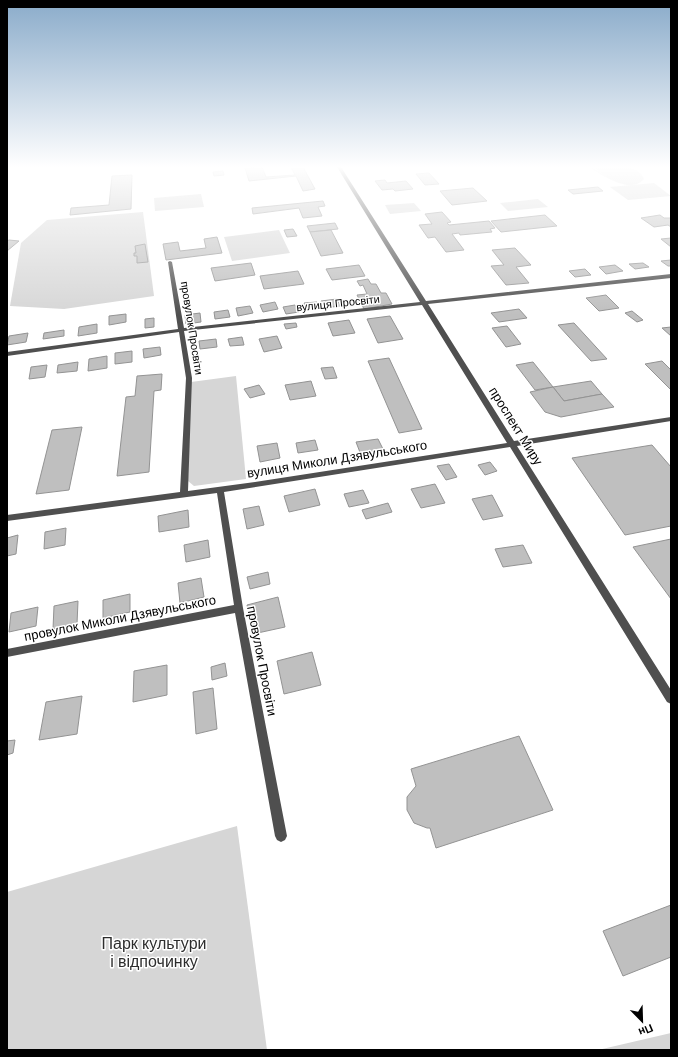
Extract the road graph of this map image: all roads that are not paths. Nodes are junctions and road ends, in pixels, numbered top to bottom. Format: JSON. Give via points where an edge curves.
{"nodes":[{"id":1,"x":370,"y":216,"type":"edge"},
{"id":2,"x":170,"y":262,"type":"dead end"},
{"id":3,"x":671,"y":276,"type":"edge"},
{"id":4,"x":425,"y":304,"type":"junction"},
{"id":5,"x":180,"y":330,"type":"junction"},
{"id":6,"x":7,"y":354,"type":"edge"},
{"id":7,"x":671,"y":419,"type":"edge"},
{"id":8,"x":511,"y":443,"type":"junction"},
{"id":9,"x":220,"y":490,"type":"junction"},
{"id":10,"x":184,"y":494,"type":"junction"},
{"id":11,"x":7,"y":518,"type":"edge"},
{"id":12,"x":239,"y":608,"type":"junction"},
{"id":13,"x":7,"y":653,"type":"edge"},
{"id":14,"x":671,"y":699,"type":"edge"},
{"id":15,"x":281,"y":836,"type":"dead end"}],
"edges":[{"from":1,"to":4,"type":"street","name":"проспект Миру"},
{"from":2,"to":5,"type":"street","name":"провулок Просвіти"},
{"from":3,"to":4,"type":"street","name":"вулиця Просвіти"},
{"from":4,"to":5,"type":"street","name":"вулиця Просвіти"},
{"from":4,"to":8,"type":"street","name":"проспект Миру"},
{"from":5,"to":6,"type":"street","name":"вулиця Просвіти"},
{"from":5,"to":10,"type":"street","name":"провулок Просвіти","via":[[188,378]]},
{"from":7,"to":8,"type":"street","name":"вулиця Миколи Дзявульського"},
{"from":8,"to":9,"type":"street","name":"вулиця Миколи Дзявульського"},
{"from":8,"to":14,"type":"street","name":"проспект Миру"},
{"from":9,"to":10,"type":"street","name":"вулиця Миколи Дзявульського"},
{"from":9,"to":12,"type":"street","name":"провулок Просвіти"},
{"from":10,"to":11,"type":"street","name":"вулиця Миколи Дзявульського"},
{"from":12,"to":13,"type":"street","name":"провулок Миколи Дзявульського"},
{"from":12,"to":15,"type":"street","name":"провулок Просвіти"}]}
